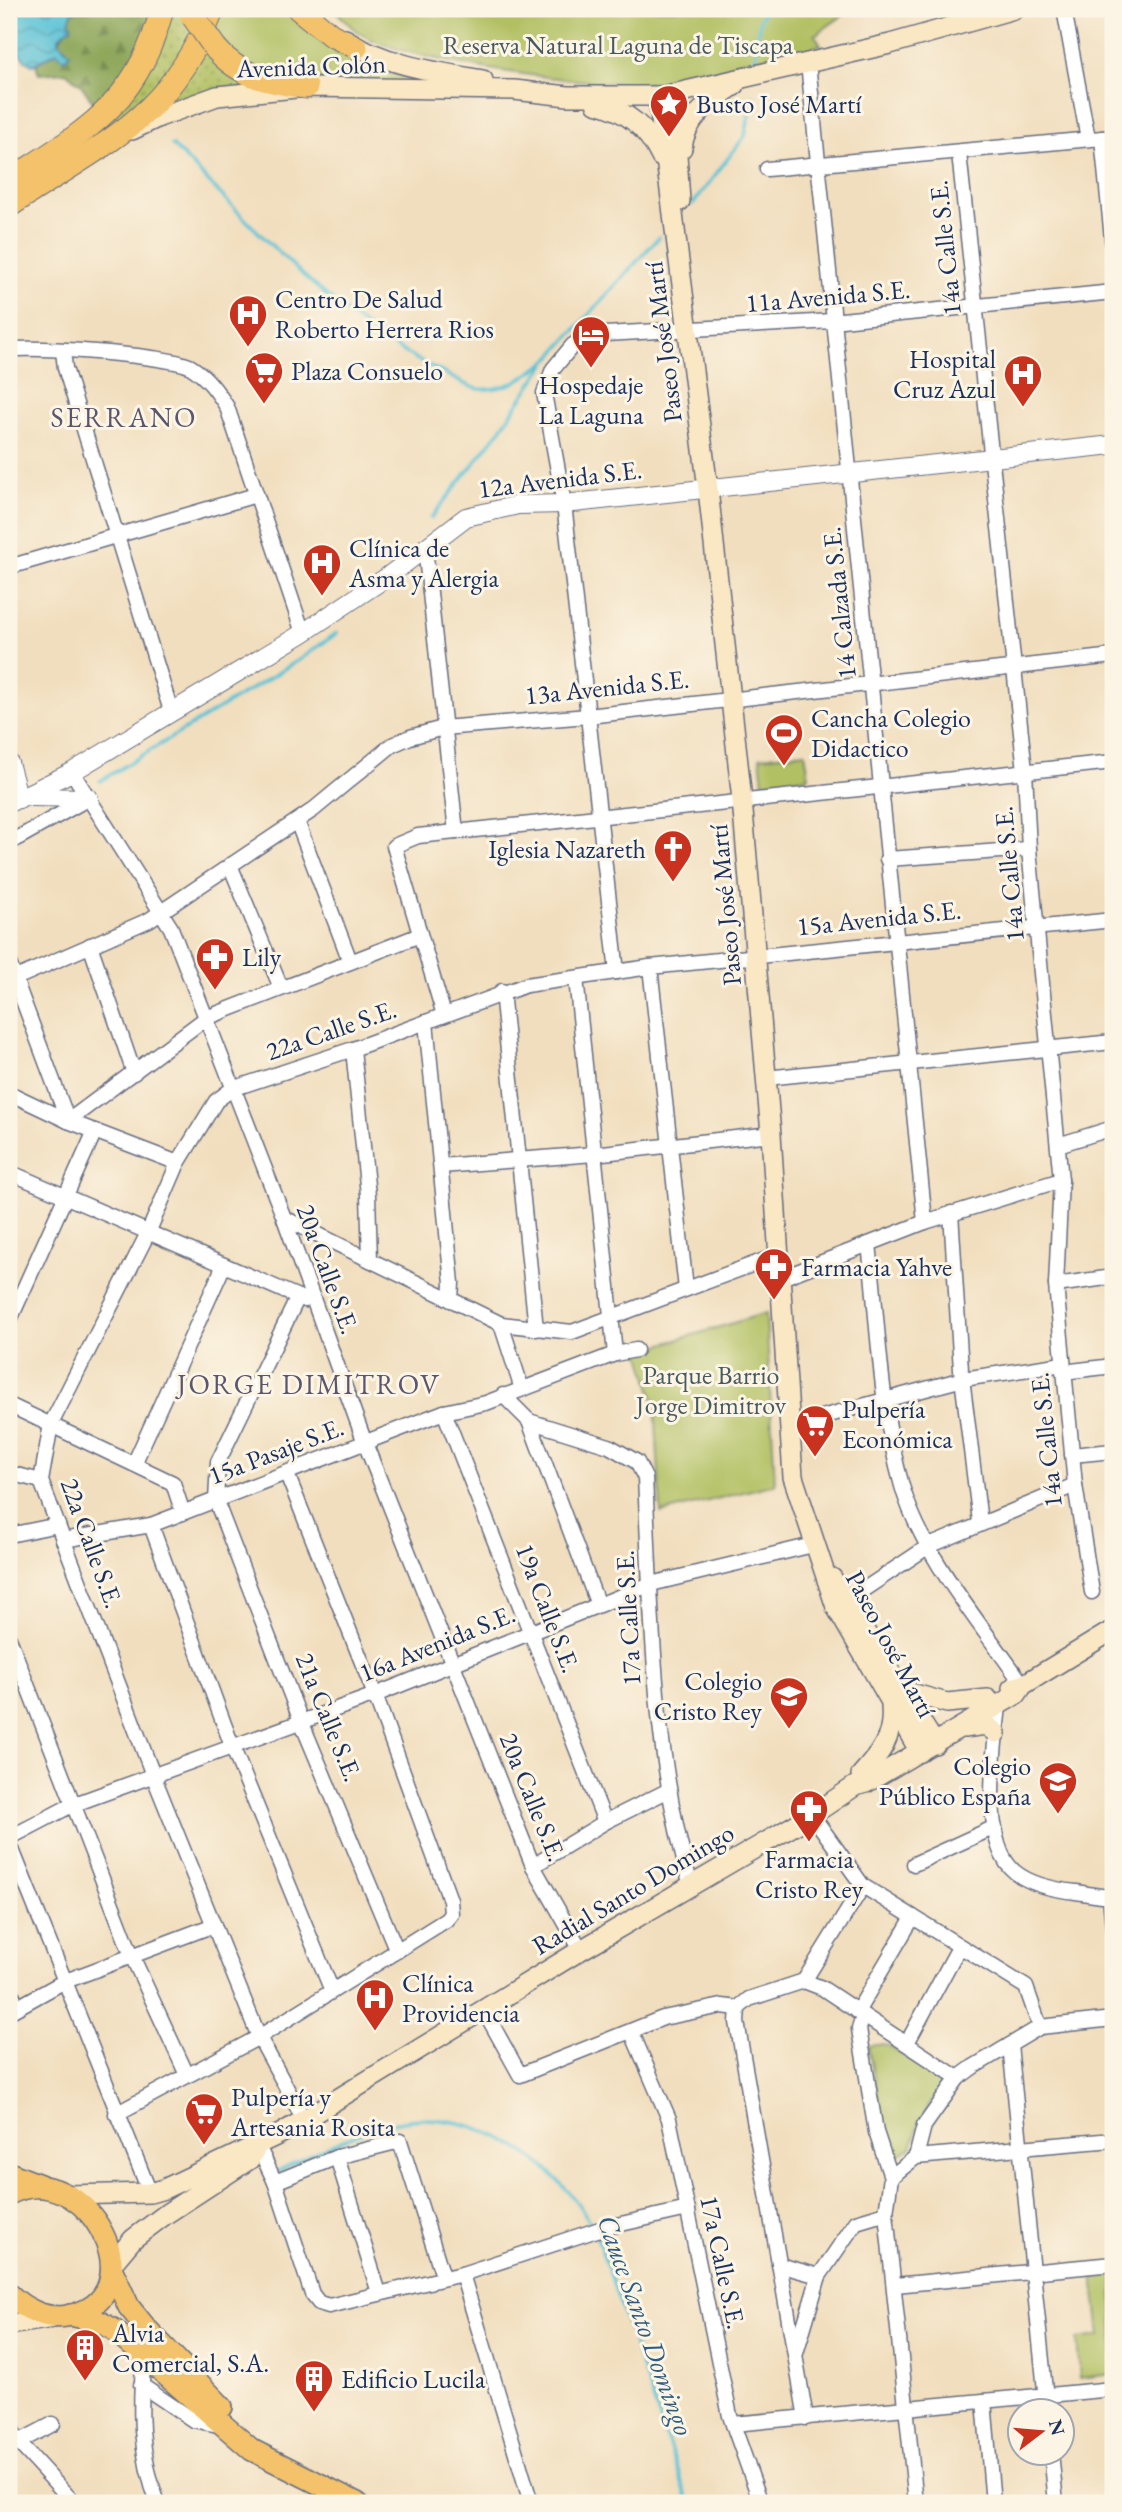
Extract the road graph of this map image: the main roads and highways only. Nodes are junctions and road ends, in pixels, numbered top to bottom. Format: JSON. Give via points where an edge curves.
{"nodes":[{"id":1,"x":162,"y":9,"type":"edge"},
{"id":2,"x":299,"y":9,"type":"edge"},
{"id":3,"x":307,"y":9,"type":"edge"},
{"id":4,"x":1014,"y":9,"type":"edge"},
{"id":5,"x":198,"y":11,"type":"edge"},
{"id":6,"x":356,"y":47,"type":"junction"},
{"id":7,"x":746,"y":79,"type":"junction"},
{"id":8,"x":306,"y":87,"type":"junction"},
{"id":9,"x":514,"y":90,"type":"junction"},
{"id":10,"x":666,"y":95,"type":"junction"},
{"id":11,"x":568,"y":96,"type":"junction"},
{"id":12,"x":118,"y":136,"type":"junction"},
{"id":13,"x":673,"y":169,"type":"junction"},
{"id":14,"x":20,"y":182,"type":"edge"},
{"id":15,"x":9,"y":206,"type":"edge"},
{"id":16,"x":816,"y":1552,"type":"junction"},
{"id":17,"x":1113,"y":1630,"type":"edge"},
{"id":18,"x":904,"y":1691,"type":"junction"},
{"id":19,"x":994,"y":1703,"type":"junction"},
{"id":20,"x":891,"y":1706,"type":"junction"},
{"id":21,"x":963,"y":1728,"type":"junction"},
{"id":22,"x":996,"y":1733,"type":"road end"},
{"id":23,"x":924,"y":1743,"type":"junction"},
{"id":24,"x":858,"y":1780,"type":"junction"},
{"id":25,"x":258,"y":2146,"type":"junction"},
{"id":26,"x":9,"y":2173,"type":"edge"},
{"id":27,"x":60,"y":2192,"type":"junction"},
{"id":28,"x":9,"y":2194,"type":"edge"},
{"id":29,"x":112,"y":2267,"type":"junction"},
{"id":30,"x":9,"y":2294,"type":"edge"},
{"id":31,"x":64,"y":2316,"type":"junction"},
{"id":32,"x":9,"y":2325,"type":"edge"},
{"id":33,"x":288,"y":2468,"type":"junction"},
{"id":34,"x":356,"y":2503,"type":"edge"}],
"edges":[{"from":1,"to":14,"type":"highway","via":[[147,53],[115,103]]},
{"from":2,"to":6,"type":"highway","via":[[331,35]]},
{"from":3,"to":6,"type":"main road","name":"Avenida Colón"},
{"from":4,"to":7,"type":"main road","name":"Avenida Colón"},
{"from":5,"to":8,"type":"highway","bridge":true,"via":[[216,49],[230,63],[256,78]]},
{"from":5,"to":12,"type":"highway","via":[[193,55],[168,92]]},
{"from":6,"to":9,"type":"main road","name":"Avenida Colón"},
{"from":7,"to":10,"type":"main road","name":"Avenida Colón"},
{"from":7,"to":13,"type":"main road","via":[[691,122]]},
{"from":8,"to":9,"type":"main road","name":"Avenida Colón"},
{"from":8,"to":12,"type":"main road","name":"Avenida Colón","via":[[217,96]]},
{"from":9,"to":11,"type":"main road","name":"Avenida Colón"},
{"from":10,"to":11,"type":"main road","name":"Avenida Colón"},
{"from":10,"to":13,"type":"main road","name":"Paseo José Martí"},
{"from":11,"to":13,"type":"main road","via":[[623,111],[645,130]]},
{"from":12,"to":14,"type":"highway"},
{"from":13,"to":16,"type":"main road","name":"Paseo José Martí","via":[[687,331],[742,800],[771,1134],[793,1477]]},
{"from":14,"to":15,"type":"highway"},
{"from":16,"to":18,"type":"main road","name":"Paseo José Martí"},
{"from":16,"to":20,"type":"main road","name":"Paseo José Martí","via":[[836,1607]]},
{"from":17,"to":19,"type":"main road","name":"Radial Santo Domingo"},
{"from":18,"to":19,"type":"main road","via":[[947,1703]]},
{"from":18,"to":23,"type":"main road","name":"Paseo José Martí"},
{"from":19,"to":21,"type":"main road","name":"Radial Santo Domingo"},
{"from":19,"to":23,"type":"main road","name":"Radial Santo Domingo"},
{"from":20,"to":23,"type":"main road","name":"Paseo José Martí"},
{"from":20,"to":24,"type":"main road","via":[[891,1733]]},
{"from":21,"to":22,"type":"main road","via":[[986,1725]]},
{"from":21,"to":23,"type":"main road","name":"Radial Santo Domingo"},
{"from":23,"to":24,"type":"main road","name":"Radial Santo Domingo"},
{"from":24,"to":25,"type":"main road","name":"Radial Santo Domingo","via":[[812,1815]]},
{"from":25,"to":27,"type":"main road","name":"Radial Santo Domingo","via":[[149,2193]]},
{"from":25,"to":29,"type":"main road","name":"Radial Santo Domingo","via":[[250,2159],[134,2239]]},
{"from":26,"to":27,"type":"main road"},
{"from":27,"to":28,"type":"main road","via":[[24,2188]]},
{"from":27,"to":29,"type":"main road","via":[[97,2223],[108,2244]]},
{"from":29,"to":31,"type":"main road","via":[[101,2299],[88,2310]]},
{"from":29,"to":33,"type":"main road","via":[[129,2307],[160,2344]]},
{"from":30,"to":31,"type":"main road","via":[[36,2312]]},
{"from":31,"to":32,"type":"main road"},
{"from":31,"to":33,"type":"main road","via":[[105,2324],[252,2450]]},
{"from":33,"to":34,"type":"main road"}]}
